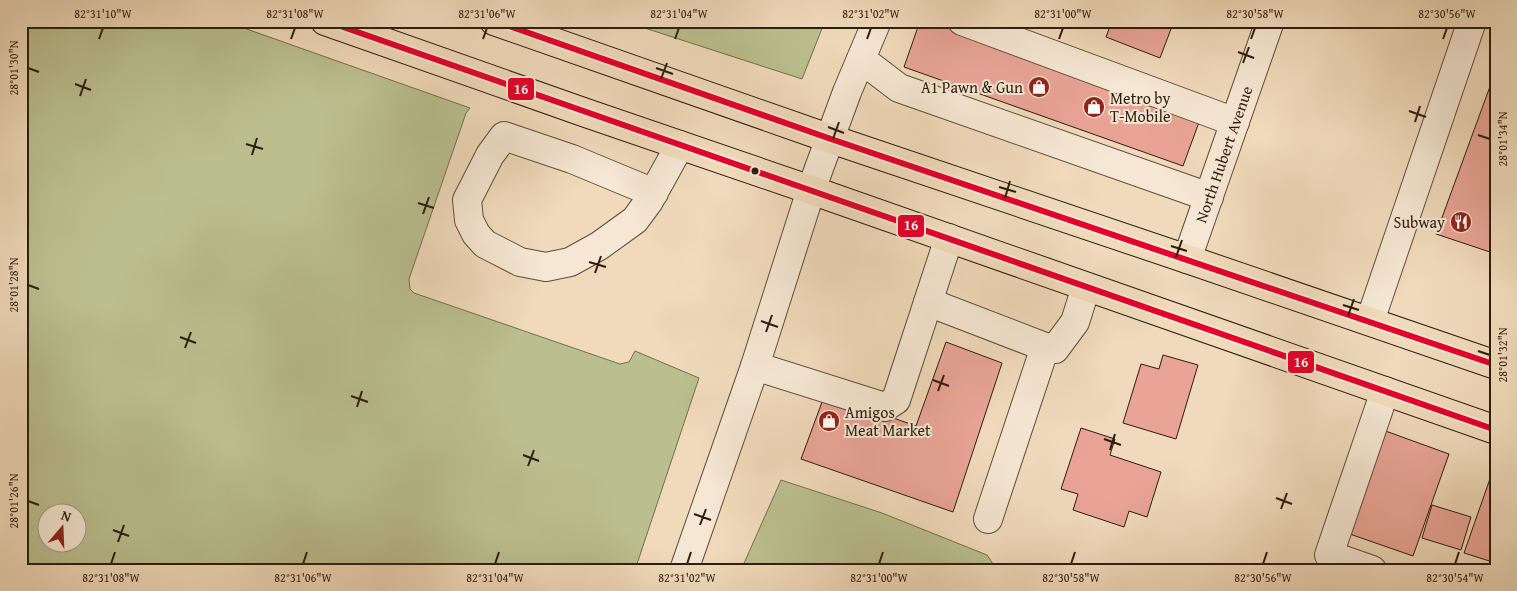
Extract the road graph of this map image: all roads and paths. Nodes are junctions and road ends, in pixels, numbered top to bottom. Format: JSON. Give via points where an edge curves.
{"nodes":[{"id":1,"x":325,"y":21,"type":"edge"},
{"id":2,"x":494,"y":21,"type":"edge"},
{"id":3,"x":877,"y":21,"type":"edge"},
{"id":4,"x":962,"y":21,"type":"edge"},
{"id":5,"x":1270,"y":21,"type":"edge"},
{"id":6,"x":1472,"y":21,"type":"edge"},
{"id":7,"x":861,"y":59,"type":"junction"},
{"id":8,"x":1235,"y":122,"type":"junction"},
{"id":9,"x":831,"y":139,"type":"junction"},
{"id":10,"x":680,"y":145,"type":"junction"},
{"id":11,"x":811,"y":190,"type":"junction"},
{"id":12,"x":654,"y":193,"type":"junction"},
{"id":13,"x":1209,"y":197,"type":"junction"},
{"id":14,"x":949,"y":238,"type":"junction"},
{"id":15,"x":1188,"y":259,"type":"junction"},
{"id":16,"x":1086,"y":287,"type":"junction"},
{"id":17,"x":928,"y":302,"type":"junction"},
{"id":18,"x":1370,"y":321,"type":"junction"},
{"id":19,"x":1045,"y":347,"type":"junction"},
{"id":20,"x":1496,"y":365,"type":"edge"},
{"id":21,"x":755,"y":366,"type":"junction"},
{"id":22,"x":1385,"y":391,"type":"junction"},
{"id":23,"x":1496,"y":430,"type":"edge"},
{"id":24,"x":988,"y":519,"type":"dead end"},
{"id":25,"x":684,"y":570,"type":"edge"},
{"id":26,"x":1372,"y":570,"type":"edge"}],
"edges":[{"from":1,"to":10,"type":"main road"},
{"from":2,"to":9,"type":"main road"},
{"from":3,"to":7,"type":"street"},
{"from":4,"to":8,"type":"street"},
{"from":5,"to":8,"type":"street","name":"North Hubert Avenue"},
{"from":6,"to":18,"type":"street"},
{"from":7,"to":9,"type":"street"},
{"from":7,"to":13,"type":"street","via":[[899,88]]},
{"from":8,"to":13,"type":"street","name":"North Hubert Avenue"},
{"from":9,"to":11,"type":"street"},
{"from":9,"to":15,"type":"main road"},
{"from":10,"to":11,"type":"main road"},
{"from":10,"to":12,"type":"street"},
{"from":11,"to":14,"type":"main road"},
{"from":11,"to":21,"type":"street"},
{"from":12,"to":12,"type":"street","via":[[635,220],[600,246],[570,262],[546,267],[520,262],[485,244],[469,220],[466,200],[504,136],[572,159]]},
{"from":13,"to":15,"type":"street","name":"North Hubert Avenue"},
{"from":14,"to":16,"type":"main road"},
{"from":14,"to":17,"type":"street"},
{"from":15,"to":18,"type":"main road"},
{"from":16,"to":19,"type":"street","via":[[1075,322],[1054,349]]},
{"from":16,"to":22,"type":"main road"},
{"from":17,"to":19,"type":"street"},
{"from":17,"to":21,"type":"street","via":[[896,400],[885,407]]},
{"from":18,"to":20,"type":"main road"},
{"from":19,"to":24,"type":"street"},
{"from":21,"to":25,"type":"street"},
{"from":22,"to":23,"type":"main road"},
{"from":22,"to":26,"type":"street","via":[[1329,555]]}]}
